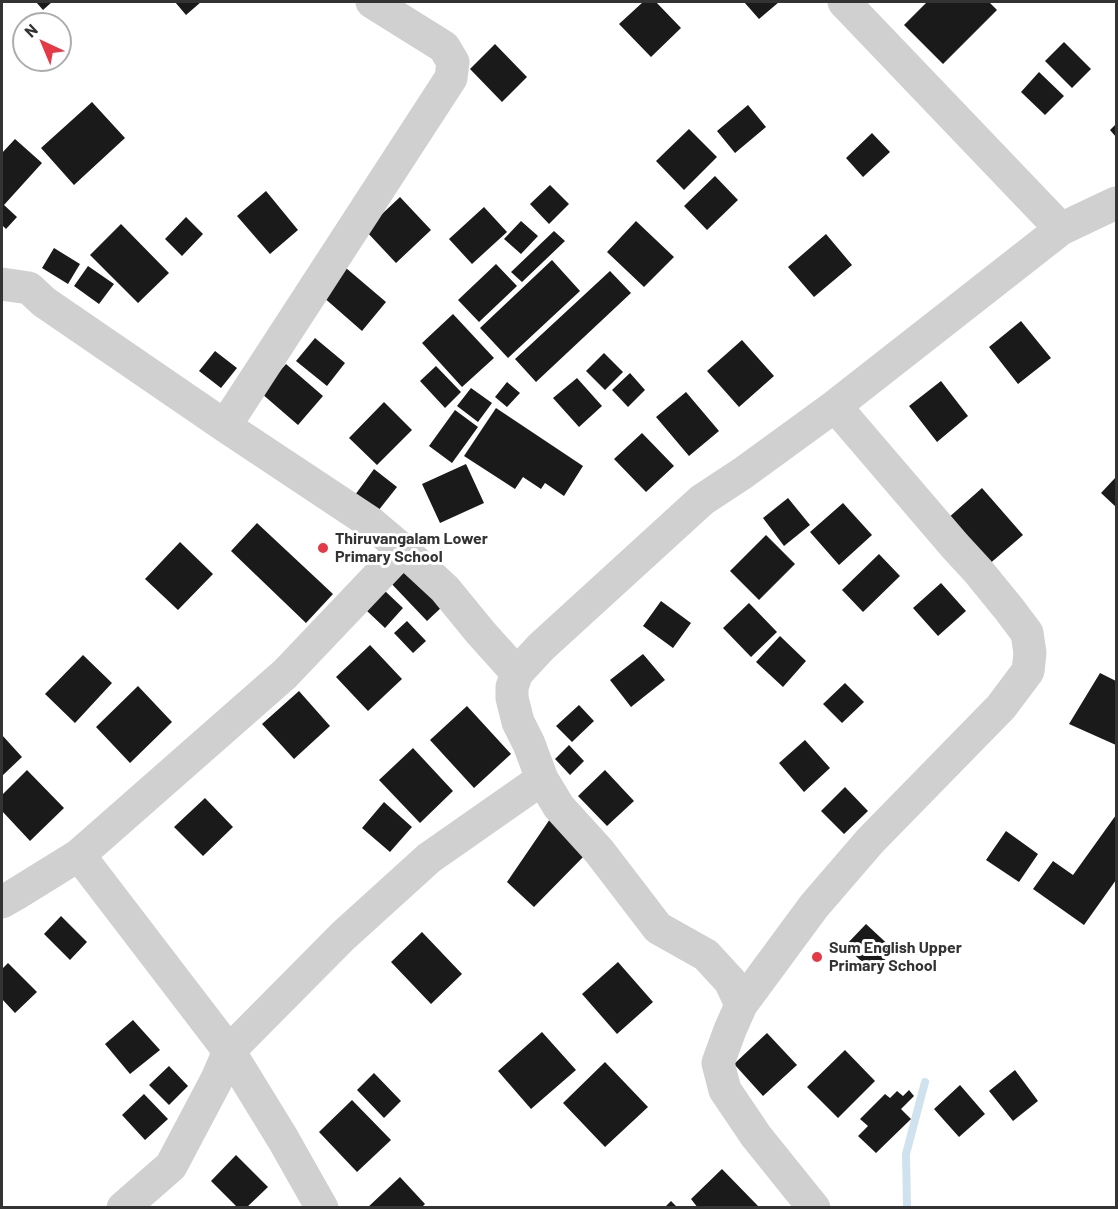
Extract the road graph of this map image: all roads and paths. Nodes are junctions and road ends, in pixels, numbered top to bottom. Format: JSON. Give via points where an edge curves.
{"nodes":[{"id":1,"x":372,"y":2,"type":"edge"},
{"id":2,"x":844,"y":2,"type":"edge"},
{"id":3,"x":1116,"y":203,"type":"edge"},
{"id":4,"x":1061,"y":229,"type":"junction"},
{"id":5,"x":2,"y":284,"type":"edge"},
{"id":6,"x":835,"y":406,"type":"junction"},
{"id":7,"x":225,"y":426,"type":"junction"},
{"id":8,"x":404,"y":550,"type":"junction"},
{"id":9,"x":517,"y":673,"type":"junction"},
{"id":10,"x":542,"y":779,"type":"junction"},
{"id":11,"x":78,"y":855,"type":"junction"},
{"id":12,"x":6,"y":890,"type":"edge"},
{"id":13,"x":741,"y":1005,"type":"junction"},
{"id":14,"x":229,"y":1051,"type":"junction"},
{"id":15,"x":123,"y":1208,"type":"edge"},
{"id":16,"x":322,"y":1208,"type":"edge"},
{"id":17,"x":814,"y":1208,"type":"edge"}],
"edges":[{"from":1,"to":7,"type":"street","via":[[444,46],[453,62],[451,78]]},
{"from":2,"to":4,"type":"street"},
{"from":3,"to":4,"type":"street"},
{"from":4,"to":6,"type":"street"},
{"from":5,"to":7,"type":"street","via":[[29,288]]},
{"from":6,"to":9,"type":"street","via":[[702,500]]},
{"from":6,"to":13,"type":"street","via":[[1009,609],[1026,633],[1028,671],[1001,707],[870,841],[821,898]]},
{"from":7,"to":8,"type":"street","via":[[371,523]]},
{"from":8,"to":9,"type":"street","via":[[445,589]]},
{"from":8,"to":11,"type":"street","via":[[285,674]]},
{"from":9,"to":10,"type":"street","via":[[512,698]]},
{"from":10,"to":13,"type":"street","via":[[559,807],[599,851],[658,928],[706,955],[730,981]]},
{"from":10,"to":14,"type":"street","via":[[429,858],[343,936]]},
{"from":11,"to":12,"type":"street"},
{"from":11,"to":14,"type":"street"},
{"from":13,"to":17,"type":"street","via":[[718,1063],[725,1090]]},
{"from":14,"to":15,"type":"street","via":[[171,1166]]},
{"from":14,"to":16,"type":"street"}]}
